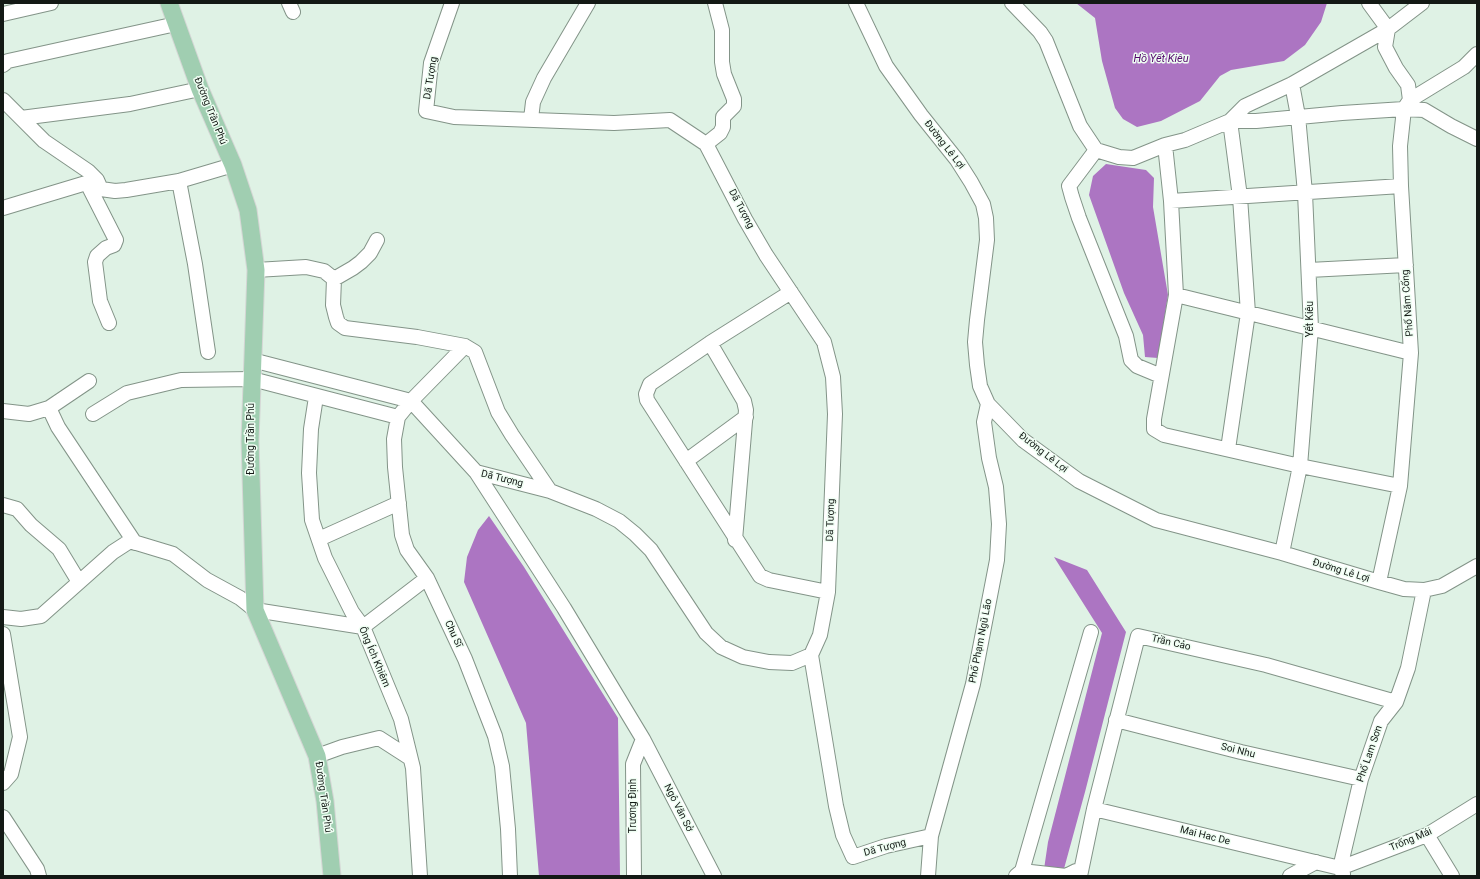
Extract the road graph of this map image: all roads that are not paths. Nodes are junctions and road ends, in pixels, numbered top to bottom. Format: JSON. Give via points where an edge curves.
{"nodes":[{"id":1,"x":51,"y":3,"type":"edge"},
{"id":2,"x":169,"y":3,"type":"edge"},
{"id":3,"x":452,"y":3,"type":"edge"},
{"id":4,"x":588,"y":3,"type":"edge"},
{"id":5,"x":715,"y":3,"type":"edge"},
{"id":6,"x":856,"y":3,"type":"edge"},
{"id":7,"x":1012,"y":3,"type":"edge"},
{"id":8,"x":1369,"y":3,"type":"edge"},
{"id":9,"x":1422,"y":3,"type":"edge"},
{"id":10,"x":3,"y":14,"type":"edge"},
{"id":11,"x":176,"y":24,"type":"junction"},
{"id":12,"x":1388,"y":29,"type":"junction"},
{"id":13,"x":1477,"y":54,"type":"edge"},
{"id":14,"x":3,"y":65,"type":"edge"},
{"id":15,"x":1292,"y":84,"type":"junction"},
{"id":16,"x":200,"y":89,"type":"junction"},
{"id":17,"x":3,"y":100,"type":"edge"},
{"id":18,"x":1407,"y":105,"type":"junction"},
{"id":19,"x":1298,"y":116,"type":"junction"},
{"id":20,"x":21,"y":118,"type":"junction"},
{"id":21,"x":531,"y":119,"type":"junction"},
{"id":22,"x":1230,"y":121,"type":"junction"},
{"id":23,"x":1477,"y":139,"type":"edge"},
{"id":24,"x":706,"y":144,"type":"junction"},
{"id":25,"x":1165,"y":146,"type":"junction"},
{"id":26,"x":1096,"y":150,"type":"junction"},
{"id":27,"x":232,"y":165,"type":"junction"},
{"id":28,"x":179,"y":181,"type":"junction"},
{"id":29,"x":92,"y":182,"type":"junction"},
{"id":30,"x":1401,"y":186,"type":"junction"},
{"id":31,"x":1305,"y":193,"type":"junction"},
{"id":32,"x":1240,"y":197,"type":"junction"},
{"id":33,"x":1171,"y":201,"type":"junction"},
{"id":34,"x":3,"y":208,"type":"edge"},
{"id":35,"x":377,"y":240,"type":"dead end"},
{"id":36,"x":1406,"y":265,"type":"junction"},
{"id":37,"x":256,"y":270,"type":"junction"},
{"id":38,"x":1308,"y":270,"type":"junction"},
{"id":39,"x":334,"y":279,"type":"junction"},
{"id":40,"x":791,"y":292,"type":"junction"},
{"id":41,"x":1176,"y":295,"type":"junction"},
{"id":42,"x":1248,"y":313,"type":"junction"},
{"id":43,"x":109,"y":322,"type":"dead end"},
{"id":44,"x":1311,"y":328,"type":"junction"},
{"id":45,"x":710,"y":343,"type":"junction"},
{"id":46,"x":465,"y":346,"type":"junction"},
{"id":47,"x":208,"y":352,"type":"dead end"},
{"id":48,"x":1412,"y":353,"type":"junction"},
{"id":49,"x":252,"y":360,"type":"junction"},
{"id":50,"x":1161,"y":376,"type":"junction"},
{"id":51,"x":252,"y":379,"type":"junction"},
{"id":52,"x":90,"y":381,"type":"dead end"},
{"id":53,"x":316,"y":397,"type":"junction"},
{"id":54,"x":410,"y":401,"type":"junction"},
{"id":55,"x":988,"y":404,"type":"junction"},
{"id":56,"x":49,"y":408,"type":"junction"},
{"id":57,"x":3,"y":410,"type":"edge"},
{"id":58,"x":93,"y":414,"type":"dead end"},
{"id":59,"x":398,"y":417,"type":"junction"},
{"id":60,"x":746,"y":417,"type":"junction"},
{"id":61,"x":1228,"y":449,"type":"junction"},
{"id":62,"x":686,"y":461,"type":"junction"},
{"id":63,"x":1300,"y":466,"type":"junction"},
{"id":64,"x":476,"y":472,"type":"junction"},
{"id":65,"x":1400,"y":486,"type":"junction"},
{"id":66,"x":550,"y":491,"type":"junction"},
{"id":67,"x":399,"y":503,"type":"junction"},
{"id":68,"x":3,"y":504,"type":"edge"},
{"id":69,"x":319,"y":539,"type":"junction"},
{"id":70,"x":736,"y":540,"type":"junction"},
{"id":71,"x":135,"y":543,"type":"junction"},
{"id":72,"x":1282,"y":553,"type":"junction"},
{"id":73,"x":1477,"y":566,"type":"edge"},
{"id":74,"x":427,"y":578,"type":"junction"},
{"id":75,"x":79,"y":582,"type":"junction"},
{"id":76,"x":1380,"y":582,"type":"junction"},
{"id":77,"x":1424,"y":590,"type":"junction"},
{"id":78,"x":828,"y":592,"type":"junction"},
{"id":79,"x":255,"y":610,"type":"junction"},
{"id":80,"x":3,"y":616,"type":"edge"},
{"id":81,"x":363,"y":627,"type":"junction"},
{"id":82,"x":1091,"y":632,"type":"dead end"},
{"id":83,"x":3,"y":634,"type":"edge"},
{"id":84,"x":811,"y":655,"type":"junction"},
{"id":85,"x":1396,"y":702,"type":"junction"},
{"id":86,"x":1116,"y":720,"type":"junction"},
{"id":87,"x":643,"y":739,"type":"junction"},
{"id":88,"x":317,"y":756,"type":"junction"},
{"id":89,"x":410,"y":758,"type":"junction"},
{"id":90,"x":1361,"y":779,"type":"junction"},
{"id":91,"x":3,"y":784,"type":"edge"},
{"id":92,"x":1477,"y":804,"type":"edge"},
{"id":93,"x":1094,"y":809,"type":"junction"},
{"id":94,"x":3,"y":817,"type":"edge"},
{"id":95,"x":930,"y":836,"type":"junction"},
{"id":96,"x":1427,"y":836,"type":"junction"},
{"id":97,"x":1316,"y":862,"type":"junction"},
{"id":98,"x":1342,"y":872,"type":"edge"},
{"id":99,"x":1023,"y":873,"type":"edge"},
{"id":100,"x":1080,"y":874,"type":"edge"},
{"id":101,"x":39,"y":876,"type":"edge"},
{"id":102,"x":332,"y":876,"type":"edge"},
{"id":103,"x":420,"y":876,"type":"edge"},
{"id":104,"x":510,"y":876,"type":"edge"},
{"id":105,"x":634,"y":876,"type":"edge"},
{"id":106,"x":714,"y":876,"type":"edge"},
{"id":107,"x":928,"y":876,"type":"edge"},
{"id":108,"x":1066,"y":876,"type":"edge"},
{"id":109,"x":1290,"y":876,"type":"edge"},
{"id":110,"x":1452,"y":876,"type":"edge"}],
"edges":[{"from":1,"to":10,"type":"street"},
{"from":2,"to":11,"type":"main road","name":"Đường Trần Phú"},
{"from":3,"to":21,"type":"street","name":"Dã Tượng","via":[[431,63],[426,111],[454,117]]},
{"from":4,"to":21,"type":"street","via":[[544,78],[533,102]]},
{"from":5,"to":24,"type":"street","via":[[722,30],[724,74],[734,99],[734,106],[723,117],[720,133]]},
{"from":6,"to":55,"type":"street","name":"Đường Lê Lợi","via":[[886,66],[921,115],[958,160],[983,204],[987,240],[976,342],[980,386]]},
{"from":7,"to":26,"type":"street","via":[[1046,41],[1080,126]]},
{"from":8,"to":12,"type":"street"},
{"from":9,"to":12,"type":"street"},
{"from":11,"to":14,"type":"street","via":[[8,61]]},
{"from":11,"to":16,"type":"main road","name":"Đường Trần Phú"},
{"from":12,"to":15,"type":"street"},
{"from":12,"to":18,"type":"street","name":"Phố Năm Cống","via":[[1385,47],[1408,85]]},
{"from":13,"to":18,"type":"street","via":[[1464,67]]},
{"from":15,"to":19,"type":"street","name":"Yết Kiêu"},
{"from":15,"to":22,"type":"street","via":[[1245,106]]},
{"from":16,"to":20,"type":"street","via":[[130,104]]},
{"from":16,"to":27,"type":"main road","name":"Đường Trần Phú"},
{"from":17,"to":20,"type":"street"},
{"from":18,"to":19,"type":"street"},
{"from":18,"to":23,"type":"street","via":[[1424,110]]},
{"from":18,"to":30,"type":"street","name":"Phố Năm Cống","via":[[1400,146]]},
{"from":19,"to":22,"type":"street"},
{"from":19,"to":31,"type":"street","name":"Yết Kiêu"},
{"from":20,"to":29,"type":"street","via":[[44,141],[88,171]]},
{"from":21,"to":24,"type":"street","name":"Dã Tượng","via":[[614,122],[670,120]]},
{"from":22,"to":25,"type":"street"},
{"from":22,"to":32,"type":"street"},
{"from":24,"to":40,"type":"street","name":"Dã Tượng","via":[[745,219]]},
{"from":25,"to":26,"type":"street","via":[[1133,158]]},
{"from":25,"to":33,"type":"street"},
{"from":26,"to":50,"type":"street","via":[[1069,186],[1072,197],[1126,336],[1131,360],[1137,366]]},
{"from":27,"to":28,"type":"street"},
{"from":27,"to":37,"type":"main road","name":"Đường Trần Phú","via":[[248,210]]},
{"from":28,"to":29,"type":"street","via":[[115,191],[101,189]]},
{"from":28,"to":47,"type":"street"},
{"from":29,"to":34,"type":"street"},
{"from":29,"to":43,"type":"street","via":[[116,240],[97,256],[95,262],[100,301]]},
{"from":30,"to":31,"type":"street"},
{"from":30,"to":36,"type":"street","name":"Phố Năm Cống"},
{"from":31,"to":32,"type":"street"},
{"from":31,"to":38,"type":"street","name":"Yết Kiêu"},
{"from":32,"to":33,"type":"street"},
{"from":32,"to":42,"type":"street"},
{"from":33,"to":41,"type":"street"},
{"from":35,"to":39,"type":"street","via":[[361,262]]},
{"from":36,"to":38,"type":"street"},
{"from":36,"to":48,"type":"street","name":"Phố Năm Cống"},
{"from":37,"to":39,"type":"street","via":[[306,267],[324,271]]},
{"from":37,"to":49,"type":"main road","name":"Đường Trần Phú"},
{"from":38,"to":44,"type":"street","name":"Yết Kiêu"},
{"from":39,"to":46,"type":"street","via":[[334,311],[338,323],[345,328]]},
{"from":40,"to":45,"type":"street"},
{"from":40,"to":78,"type":"street","name":"Dã Tượng","via":[[824,342],[833,377],[835,414]]},
{"from":41,"to":42,"type":"street"},
{"from":41,"to":50,"type":"street"},
{"from":42,"to":44,"type":"street"},
{"from":42,"to":61,"type":"street"},
{"from":44,"to":48,"type":"street"},
{"from":44,"to":63,"type":"street","name":"Yết Kiêu"},
{"from":45,"to":60,"type":"street","via":[[744,401]]},
{"from":45,"to":62,"type":"street","via":[[650,384],[646,394],[647,400]]},
{"from":46,"to":54,"type":"street","name":"Chu Sĩ"},
{"from":46,"to":66,"type":"street","via":[[474,352],[498,412]]},
{"from":48,"to":65,"type":"street","name":"Phố Năm Cống"},
{"from":49,"to":51,"type":"main road","name":"Đường Trần Phú"},
{"from":49,"to":54,"type":"street"},
{"from":50,"to":61,"type":"street","via":[[1154,429],[1164,435]]},
{"from":51,"to":53,"type":"street"},
{"from":51,"to":58,"type":"street","via":[[181,380],[127,393]]},
{"from":51,"to":79,"type":"main road","name":"Đường Trần Phú","via":[[250,441]]},
{"from":52,"to":56,"type":"street"},
{"from":53,"to":59,"type":"street"},
{"from":53,"to":69,"type":"street","name":"Ông Ích Khiêm","via":[[311,429],[309,473],[312,520]]},
{"from":54,"to":59,"type":"street","name":"Chu Sĩ"},
{"from":54,"to":64,"type":"street","name":"Dã Tượng"},
{"from":55,"to":72,"type":"street","name":"Đường Lê Lợi","via":[[1024,440],[1086,485],[1156,520]]},
{"from":55,"to":95,"type":"street","name":"Phố Phạm Ngũ Lão","via":[[984,422],[996,487],[999,524],[997,560],[973,684]]},
{"from":56,"to":57,"type":"street","via":[[30,414]]},
{"from":56,"to":71,"type":"street","via":[[58,427]]},
{"from":59,"to":67,"type":"street","name":"Chu Sĩ","via":[[394,454]]},
{"from":60,"to":62,"type":"street"},
{"from":60,"to":70,"type":"street"},
{"from":61,"to":63,"type":"street"},
{"from":62,"to":70,"type":"street"},
{"from":63,"to":65,"type":"street"},
{"from":63,"to":72,"type":"street","name":"Yết Kiêu"},
{"from":64,"to":66,"type":"street","name":"Dã Tượng"},
{"from":64,"to":87,"type":"street","name":"Ngô Văn Sở","via":[[564,608]]},
{"from":65,"to":76,"type":"street","name":"Phố Năm Cống"},
{"from":66,"to":84,"type":"street","name":"Dã Tượng","via":[[619,521],[635,534],[651,550],[706,633],[721,647],[743,657],[769,662],[792,663]]},
{"from":67,"to":69,"type":"street"},
{"from":67,"to":74,"type":"street","name":"Chu Sĩ","via":[[402,535],[407,550]]},
{"from":68,"to":75,"type":"street","via":[[17,509],[58,549]]},
{"from":69,"to":81,"type":"street","name":"Ông Ích Khiêm","via":[[325,558],[352,612]]},
{"from":70,"to":78,"type":"street","via":[[760,576]]},
{"from":71,"to":75,"type":"street","via":[[130,541],[113,552]]},
{"from":71,"to":79,"type":"street","via":[[173,554],[207,580],[240,598]]},
{"from":72,"to":76,"type":"street","name":"Đường Lê Lợi"},
{"from":73,"to":77,"type":"street","name":"Đường Lê Lợi","via":[[1442,586]]},
{"from":74,"to":81,"type":"street"},
{"from":74,"to":104,"type":"street","name":"Chu Sĩ","via":[[465,659],[495,736],[502,766]]},
{"from":75,"to":80,"type":"street","via":[[41,616],[21,619]]},
{"from":76,"to":77,"type":"street","name":"Đường Lê Lợi","via":[[1404,589]]},
{"from":77,"to":85,"type":"street","name":"Phố Lam Sơn","via":[[1408,668]]},
{"from":78,"to":84,"type":"street","name":"Dã Tượng","via":[[820,635]]},
{"from":79,"to":81,"type":"street"},
{"from":79,"to":88,"type":"main road","name":"Đường Trần Phú"},
{"from":81,"to":89,"type":"street","name":"Ông Ích Khiêm","via":[[401,719]]},
{"from":82,"to":99,"type":"street"},
{"from":83,"to":91,"type":"street","via":[[20,737],[11,774]]},
{"from":84,"to":95,"type":"street","name":"Dã Tượng","via":[[836,806],[843,835],[853,857]]},
{"from":85,"to":86,"type":"street","name":"Trần Cảo","via":[[1253,662],[1138,636]]},
{"from":85,"to":90,"type":"street","name":"Phố Lam Sơn","via":[[1381,721]]},
{"from":86,"to":90,"type":"street","name":"Soi Nhu","via":[[1240,752]]},
{"from":86,"to":93,"type":"street","name":"Trần Cảo"},
{"from":87,"to":105,"type":"street","name":"Trương Định","via":[[633,764]]},
{"from":87,"to":106,"type":"street","name":"Ngô Văn Sở"},
{"from":88,"to":89,"type":"street","via":[[379,738]]},
{"from":88,"to":102,"type":"main road","name":"Đường Trần Phú","via":[[325,801]]},
{"from":89,"to":103,"type":"street","name":"Ông Ích Khiêm","via":[[413,768]]},
{"from":90,"to":98,"type":"street","name":"Phố Lam Sơn"},
{"from":92,"to":96,"type":"street","name":"Trống Mái"},
{"from":93,"to":97,"type":"street","name":"Mai Hac De"},
{"from":93,"to":100,"type":"street","name":"Trần Cảo"},
{"from":94,"to":101,"type":"street"},
{"from":95,"to":107,"type":"street","name":"Phố Phạm Ngũ Lão"},
{"from":96,"to":98,"type":"street","name":"Trống Mái"},
{"from":96,"to":110,"type":"street"},
{"from":97,"to":98,"type":"street","name":"Mai Hac De"},
{"from":97,"to":109,"type":"street"},
{"from":99,"to":108,"type":"street"},
{"from":100,"to":108,"type":"street","via":[[1076,871]]}]}
